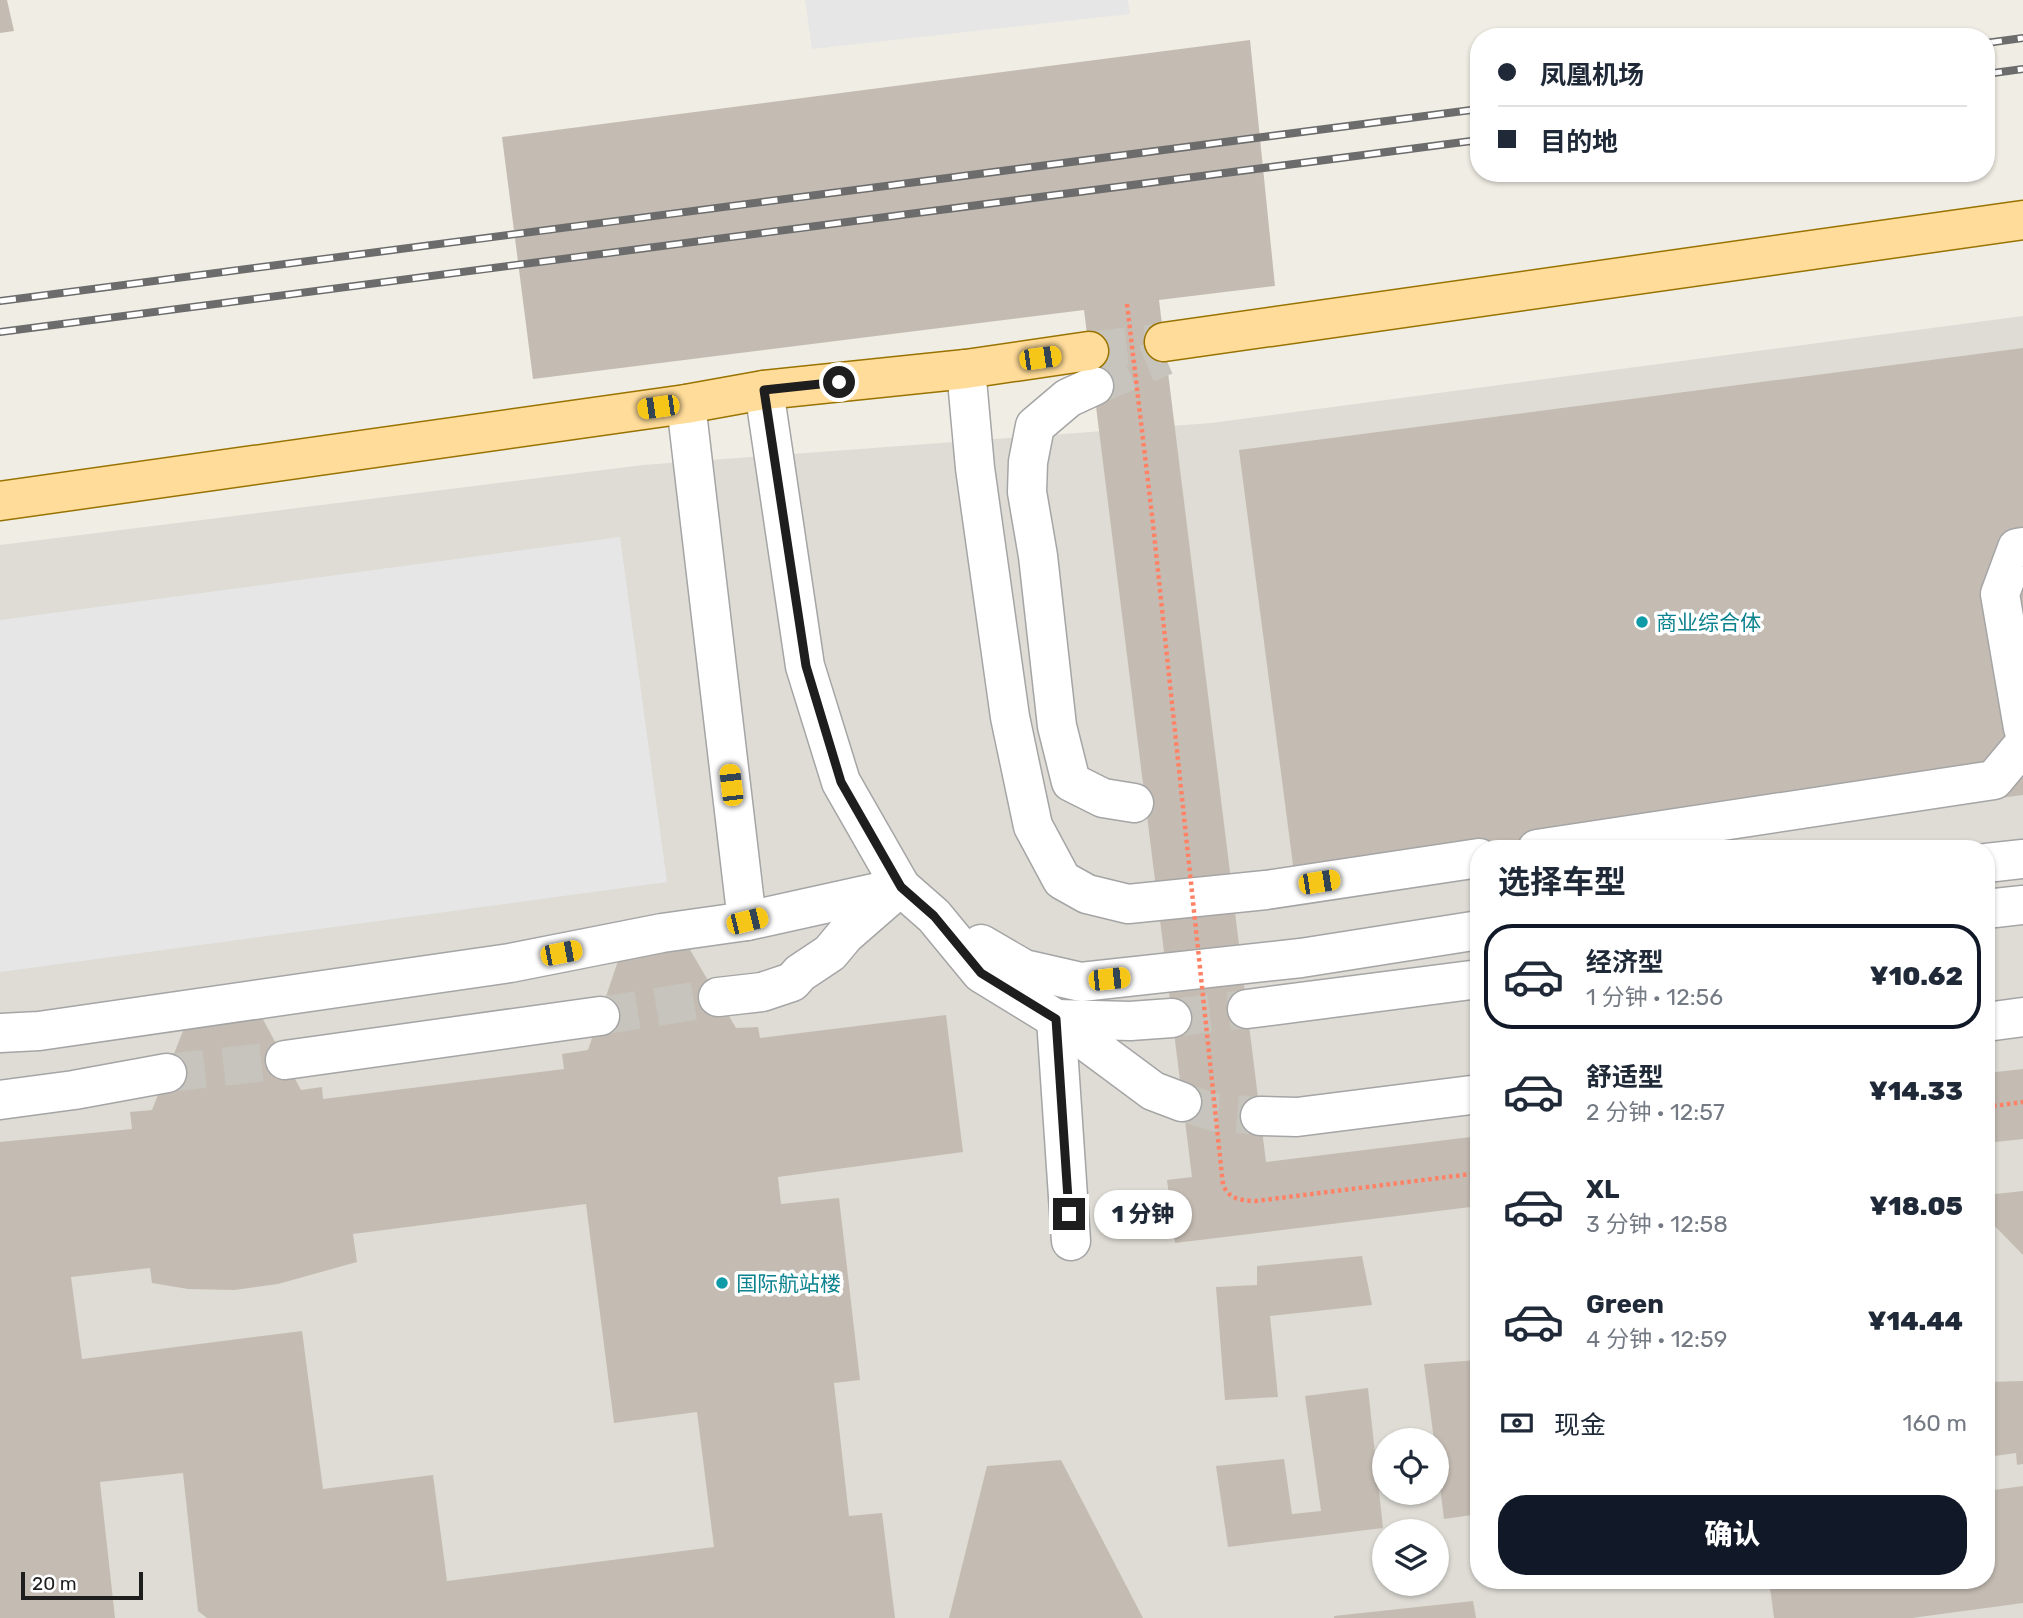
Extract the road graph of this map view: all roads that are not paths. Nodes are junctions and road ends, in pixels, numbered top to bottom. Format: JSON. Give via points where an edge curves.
{"nodes":[{"id":1,"x":2023,"y":220,"type":"edge"},
{"id":2,"x":1165,"y":349,"type":"tunnel mouth"},
{"id":3,"x":966,"y":369,"type":"junction"},
{"id":4,"x":1091,"y":369,"type":"joint"},
{"id":5,"x":764,"y":390,"type":"junction"},
{"id":6,"x":685,"y":404,"type":"junction"},
{"id":7,"x":0,"y":501,"type":"edge"},
{"id":8,"x":2023,"y":547,"type":"edge"},
{"id":9,"x":2023,"y":728,"type":"edge"},
{"id":10,"x":2023,"y":745,"type":"edge"},
{"id":11,"x":1134,"y":803,"type":"dead end"},
{"id":12,"x":1597,"y":840,"type":"edge"},
{"id":13,"x":1470,"y":859,"type":"edge"},
{"id":14,"x":2023,"y":859,"type":"edge"},
{"id":15,"x":1995,"y":862,"type":"edge"},
{"id":16,"x":901,"y":887,"type":"junction"},
{"id":17,"x":2023,"y":905,"type":"edge"},
{"id":18,"x":1995,"y":908,"type":"edge"},
{"id":19,"x":934,"y":916,"type":"junction"},
{"id":20,"x":747,"y":921,"type":"junction"},
{"id":21,"x":1470,"y":931,"type":"edge"},
{"id":22,"x":1470,"y":980,"type":"edge"},
{"id":23,"x":718,"y":997,"type":"tunnel mouth"},
{"id":24,"x":1247,"y":1009,"type":"tunnel mouth"},
{"id":25,"x":600,"y":1016,"type":"tunnel mouth"},
{"id":26,"x":2023,"y":1017,"type":"edge"},
{"id":27,"x":1172,"y":1018,"type":"tunnel mouth"},
{"id":28,"x":1056,"y":1019,"type":"junction"},
{"id":29,"x":1995,"y":1021,"type":"edge"},
{"id":30,"x":0,"y":1033,"type":"edge"},
{"id":31,"x":285,"y":1060,"type":"tunnel mouth"},
{"id":32,"x":167,"y":1073,"type":"tunnel mouth"},
{"id":33,"x":1470,"y":1095,"type":"edge"},
{"id":34,"x":0,"y":1100,"type":"edge"},
{"id":35,"x":1182,"y":1102,"type":"tunnel mouth"},
{"id":36,"x":1260,"y":1116,"type":"tunnel mouth"},
{"id":37,"x":1071,"y":1241,"type":"dead end"}],
"edges":[{"from":1,"to":2,"type":"main road","via":[[1229,333]]},
{"from":3,"to":4,"type":"main road"},
{"from":3,"to":5,"type":"main road"},
{"from":3,"to":13,"type":"street","via":[[1010,717],[1033,826],[1062,880],[1087,894],[1128,904],[1266,890]]},
{"from":4,"to":11,"type":"street","via":[[1068,398],[1035,426],[1027,492],[1057,726],[1071,782],[1103,798]]},
{"from":5,"to":6,"type":"main road"},
{"from":5,"to":16,"type":"street","via":[[806,666],[841,782]]},
{"from":6,"to":7,"type":"main road"},
{"from":6,"to":20,"type":"street"},
{"from":8,"to":9,"type":"street","via":[[2017,548],[2000,594]]},
{"from":10,"to":12,"type":"street","via":[[1994,780]]},
{"from":14,"to":15,"type":"street"},
{"from":16,"to":19,"type":"street"},
{"from":16,"to":20,"type":"street"},
{"from":16,"to":23,"type":"street","via":[[792,982],[762,992]]},
{"from":17,"to":18,"type":"street"},
{"from":19,"to":21,"type":"street","via":[[1024,969],[1082,982],[1301,958]]},
{"from":19,"to":28,"type":"street","via":[[981,973]]},
{"from":20,"to":30,"type":"street","via":[[510,963],[51,1030]]},
{"from":22,"to":24,"type":"street"},
{"from":25,"to":31,"type":"street"},
{"from":26,"to":29,"type":"street"},
{"from":27,"to":28,"type":"street"},
{"from":28,"to":35,"type":"street","via":[[1153,1091]]},
{"from":28,"to":37,"type":"street"},
{"from":32,"to":34,"type":"street"},
{"from":33,"to":36,"type":"street","via":[[1297,1117]]}]}
